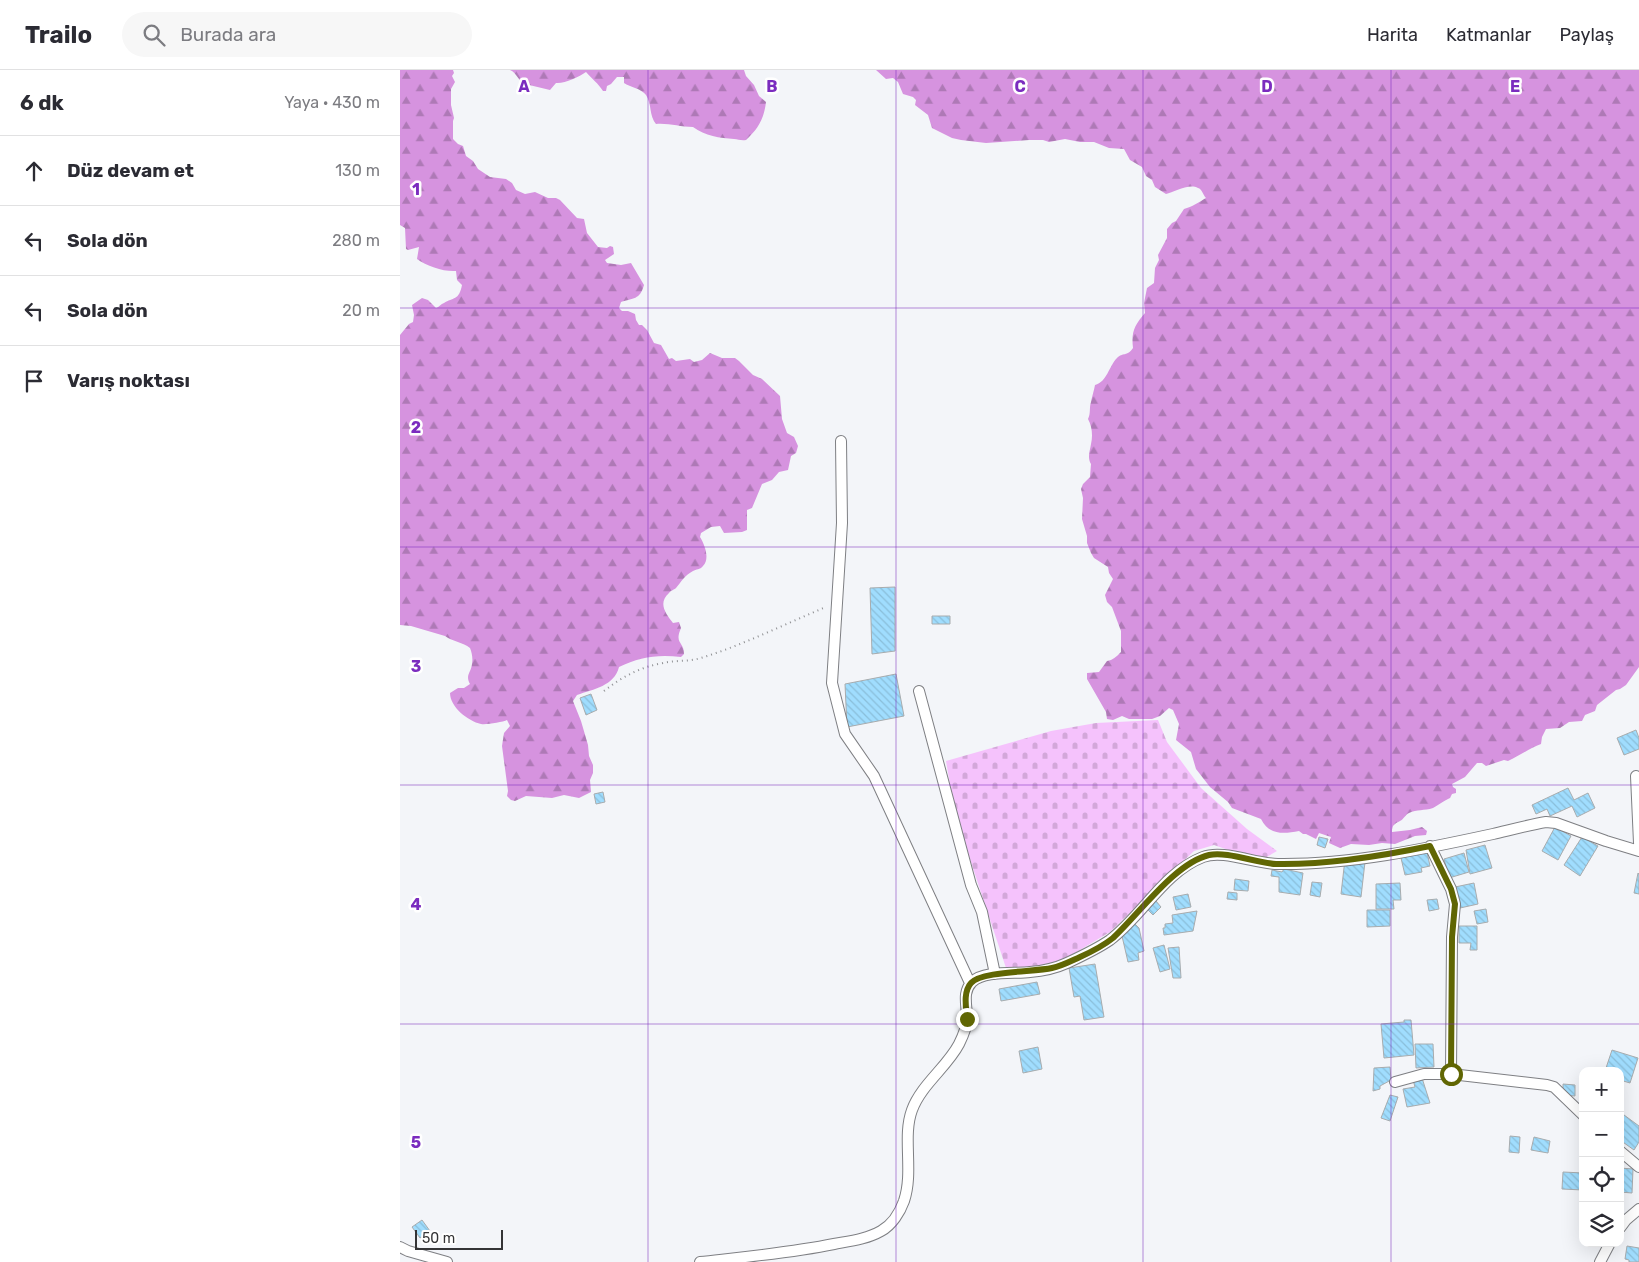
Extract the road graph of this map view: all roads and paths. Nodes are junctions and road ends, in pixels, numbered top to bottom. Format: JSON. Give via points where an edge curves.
{"nodes":[{"id":1,"x":841,"y":441,"type":"dead end"},
{"id":2,"x":837,"y":602,"type":"junction"},
{"id":3,"x":604,"y":691,"type":"dead end"},
{"id":4,"x":919,"y":691,"type":"dead end"},
{"id":5,"x":1636,"y":776,"type":"dead end"},
{"id":6,"x":1639,"y":844,"type":"edge"},
{"id":7,"x":1430,"y":846,"type":"junction"},
{"id":8,"x":1639,"y":851,"type":"edge"},
{"id":9,"x":995,"y":974,"type":"junction"},
{"id":10,"x":970,"y":983,"type":"junction"},
{"id":11,"x":1451,"y":1074,"type":"junction"},
{"id":12,"x":1395,"y":1082,"type":"dead end"},
{"id":13,"x":1580,"y":1112,"type":"edge"},
{"id":14,"x":1624,"y":1155,"type":"edge"},
{"id":15,"x":1639,"y":1168,"type":"edge"},
{"id":16,"x":1639,"y":1209,"type":"edge"},
{"id":17,"x":1624,"y":1223,"type":"edge"},
{"id":18,"x":400,"y":1247,"type":"edge"},
{"id":19,"x":1608,"y":1247,"type":"edge"},
{"id":20,"x":447,"y":1262,"type":"edge"},
{"id":21,"x":700,"y":1262,"type":"edge"},
{"id":22,"x":1600,"y":1262,"type":"edge"}],
"edges":[{"from":1,"to":2,"type":"street","via":[[842,523]]},
{"from":2,"to":3,"type":"path","via":[[723,650],[633,672]]},
{"from":2,"to":10,"type":"street","via":[[832,683],[845,734],[874,776]]},
{"from":4,"to":9,"type":"street","via":[[971,885],[982,912]]},
{"from":5,"to":6,"type":"street"},
{"from":7,"to":8,"type":"street","via":[[1546,822]]},
{"from":7,"to":9,"type":"street","via":[[1383,856],[1298,864],[1258,863],[1222,854],[1208,855],[1175,874],[1111,940],[1091,952],[1055,968]]},
{"from":7,"to":11,"type":"street","via":[[1455,904]]},
{"from":9,"to":10,"type":"street"},
{"from":10,"to":21,"type":"street","via":[[966,995],[967,1019],[960,1042],[910,1113],[907,1190],[903,1204],[889,1225],[866,1238],[790,1253]]},
{"from":11,"to":12,"type":"street","via":[[1424,1074]]},
{"from":11,"to":13,"type":"street","via":[[1554,1087]]},
{"from":14,"to":15,"type":"street"},
{"from":16,"to":17,"type":"street"},
{"from":18,"to":20,"type":"street"},
{"from":19,"to":22,"type":"street"}]}
